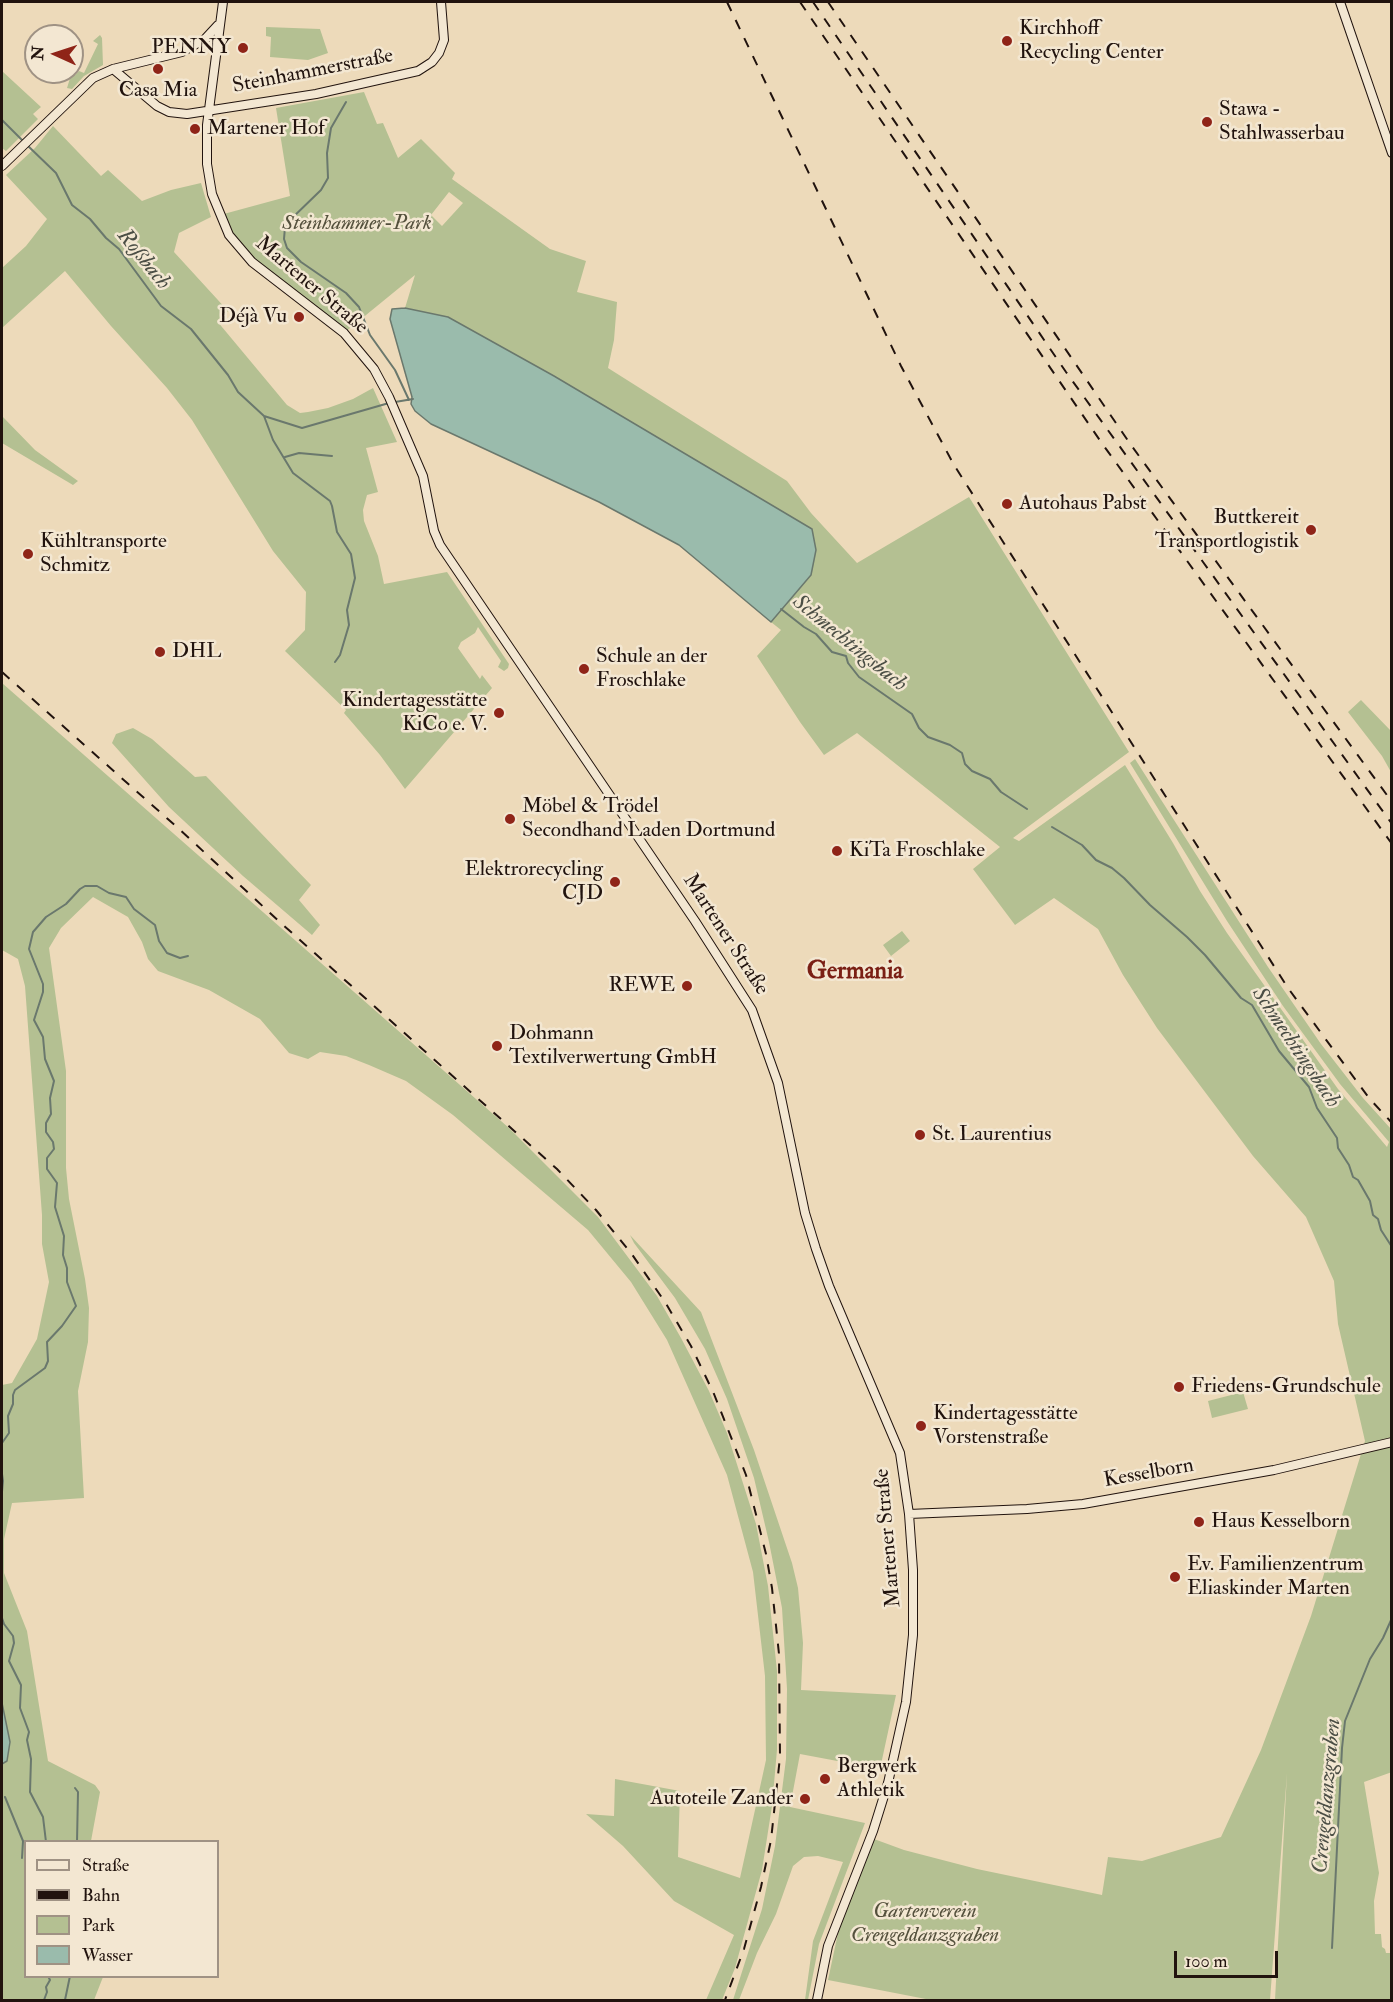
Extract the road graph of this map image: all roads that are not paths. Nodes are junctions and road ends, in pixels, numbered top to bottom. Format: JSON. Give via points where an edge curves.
{"nodes":[{"id":1,"x":223,"y":2,"type":"edge"},
{"id":2,"x":441,"y":2,"type":"edge"},
{"id":3,"x":1340,"y":2,"type":"edge"},
{"id":4,"x":219,"y":24,"type":"junction"},
{"id":5,"x":195,"y":46,"type":"junction"},
{"id":6,"x":216,"y":46,"type":"junction"},
{"id":7,"x":113,"y":69,"type":"junction"},
{"id":8,"x":209,"y":111,"type":"junction"},
{"id":9,"x":1392,"y":153,"type":"edge"},
{"id":10,"x":2,"y":166,"type":"edge"},
{"id":11,"x":1392,"y":1442,"type":"edge"},
{"id":12,"x":909,"y":1514,"type":"junction"},
{"id":13,"x":817,"y":2001,"type":"edge"}],
"edges":[{"from":1,"to":4,"type":"street","name":"Martener Straße"},
{"from":2,"to":8,"type":"street","name":"Steinhammerstraße","via":[[444,31],[440,53],[424,68],[316,94]]},
{"from":3,"to":9,"type":"street"},
{"from":4,"to":5,"type":"street"},
{"from":4,"to":6,"type":"street","name":"Martener Straße"},
{"from":5,"to":6,"type":"street"},
{"from":5,"to":7,"type":"street"},
{"from":6,"to":8,"type":"street","name":"Martener Straße"},
{"from":7,"to":8,"type":"street","name":"Steinhammerstraße","via":[[167,112]]},
{"from":7,"to":10,"type":"street","via":[[88,81]]},
{"from":8,"to":12,"type":"street","name":"Martener Straße","via":[[208,180],[230,236],[248,259],[352,341],[374,369],[423,476],[440,545],[754,1013],[778,1083],[816,1249],[900,1453]]},
{"from":11,"to":12,"type":"street","name":"Kesselborn","via":[[1282,1468],[1083,1504]]},
{"from":12,"to":13,"type":"street","name":"Martener Straße","via":[[914,1570],[913,1635],[903,1721],[875,1824],[828,1946]]}]}
